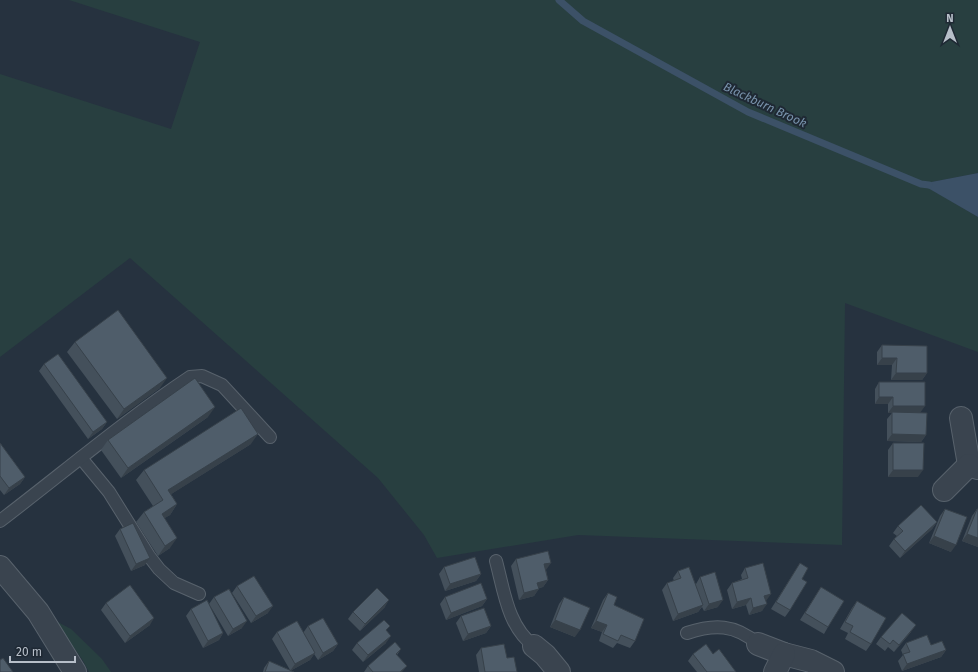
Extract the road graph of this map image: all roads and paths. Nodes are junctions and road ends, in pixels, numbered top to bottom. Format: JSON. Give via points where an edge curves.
{"nodes":[{"id":1,"x":961,"y":418,"type":"dead end"},
{"id":2,"x":270,"y":437,"type":"dead end"},
{"id":3,"x":81,"y":458,"type":"junction"},
{"id":4,"x":973,"y":466,"type":"edge"},
{"id":5,"x":944,"y":490,"type":"dead end"},
{"id":6,"x":0,"y":521,"type":"edge"},
{"id":7,"x":496,"y":561,"type":"dead end"},
{"id":8,"x":0,"y":567,"type":"edge"},
{"id":9,"x":199,"y":594,"type":"dead end"},
{"id":10,"x":686,"y":633,"type":"dead end"},
{"id":11,"x":758,"y":644,"type":"joint"},
{"id":12,"x":534,"y":646,"type":"joint"},
{"id":13,"x":779,"y":663,"type":"edge"},
{"id":14,"x":76,"y":672,"type":"edge"},
{"id":15,"x":559,"y":672,"type":"edge"},
{"id":16,"x":833,"y":672,"type":"edge"}],
"edges":[{"from":1,"to":4,"type":"street"},
{"from":2,"to":3,"type":"lane","via":[[222,385],[202,376],[190,377]]},
{"from":3,"to":6,"type":"lane"},
{"from":3,"to":9,"type":"lane","via":[[108,492],[159,569],[174,583]]},
{"from":4,"to":5,"type":"street"},
{"from":7,"to":12,"type":"lane","via":[[516,626],[525,639]]},
{"from":8,"to":14,"type":"street","via":[[38,612]]},
{"from":10,"to":11,"type":"lane","via":[[712,627],[732,628],[747,634]]},
{"from":11,"to":13,"type":"street"},
{"from":12,"to":15,"type":"street"},
{"from":13,"to":16,"type":"street","via":[[811,661]]}]}
